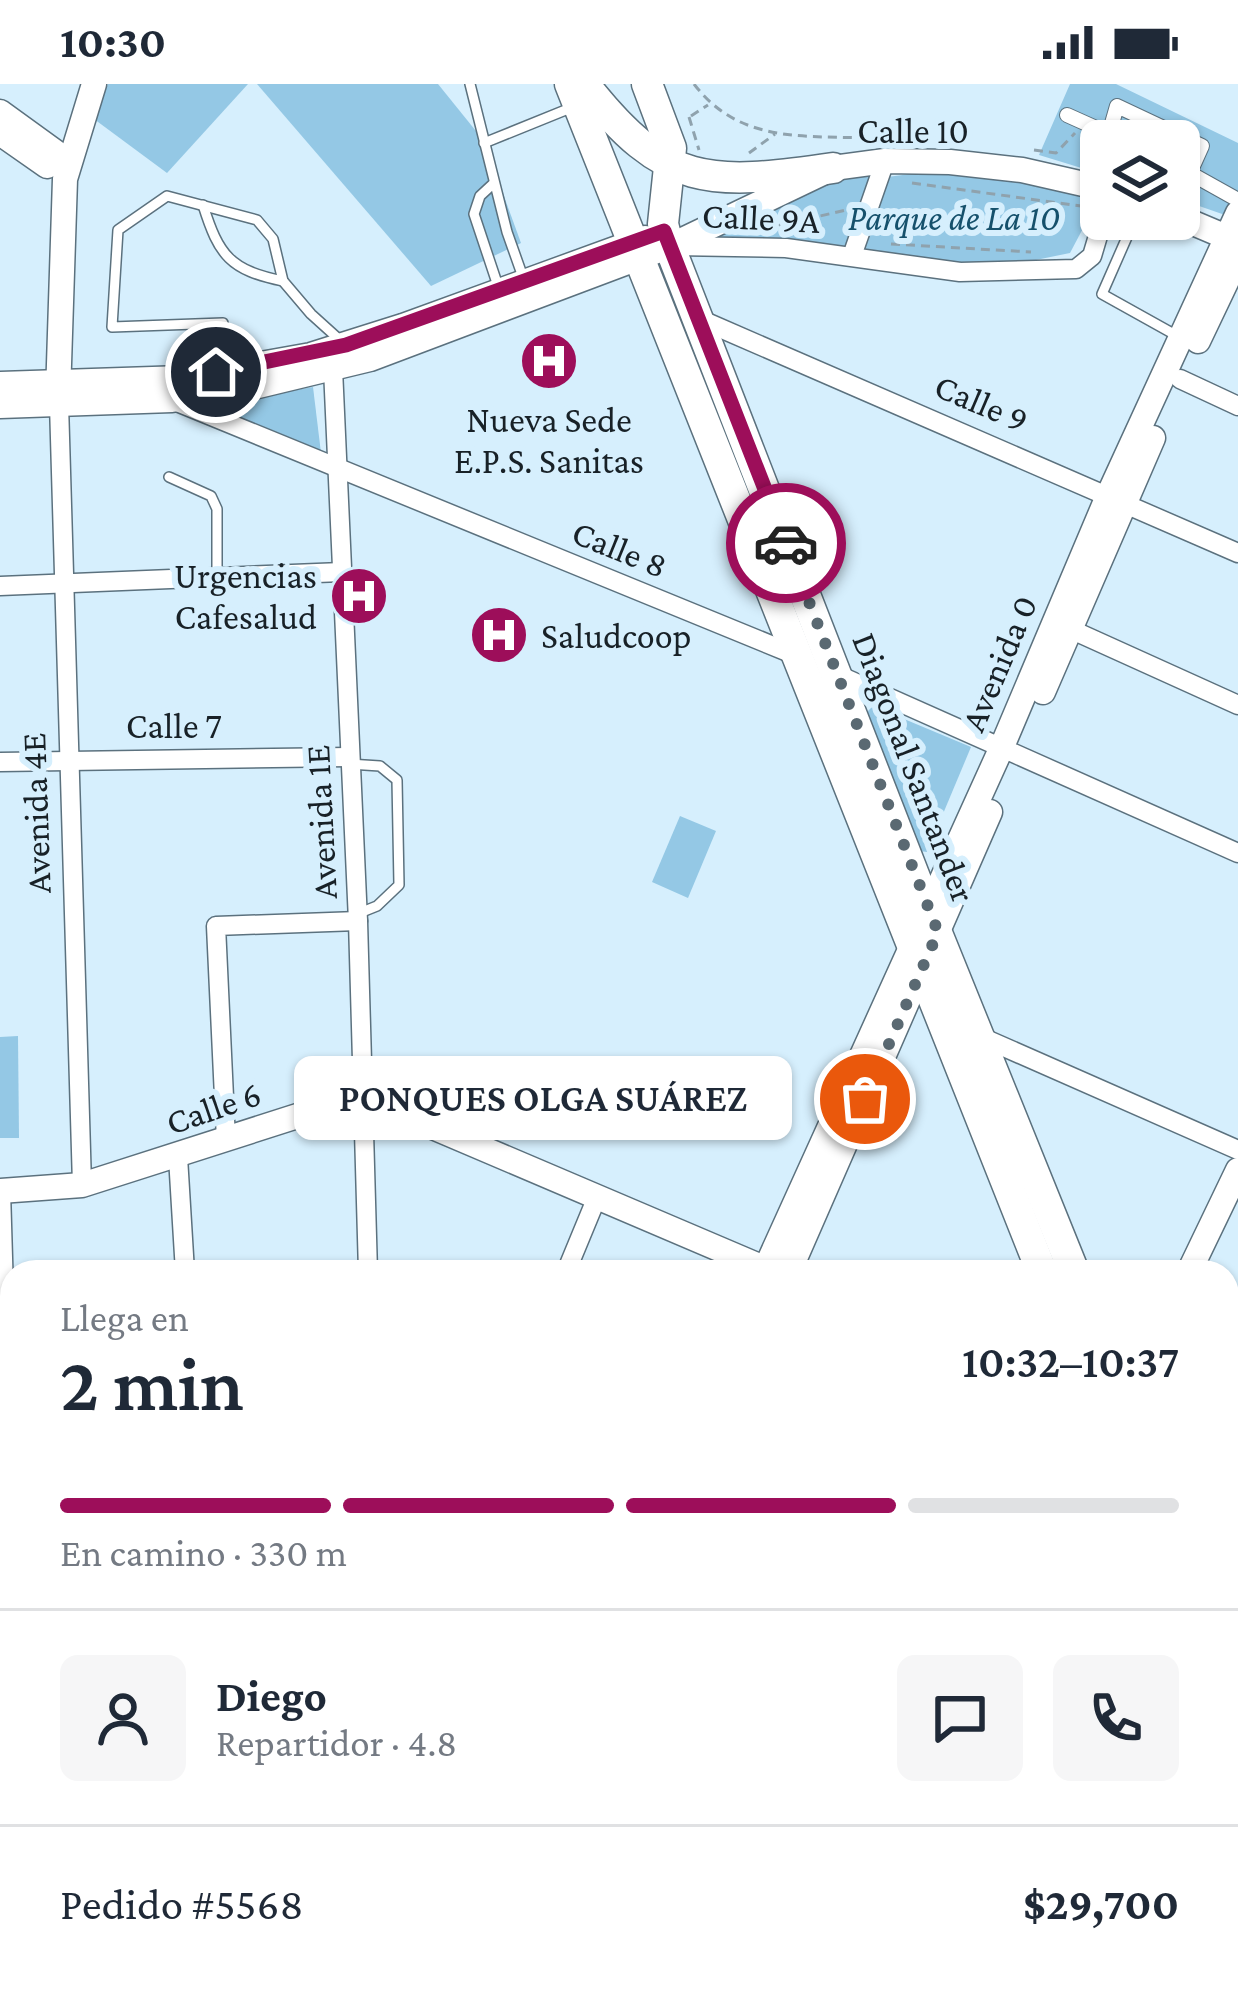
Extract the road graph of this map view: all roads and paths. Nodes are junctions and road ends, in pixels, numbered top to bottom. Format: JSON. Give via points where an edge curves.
{"nodes":[{"id":1,"x":94,"y":84,"type":"edge"},
{"id":2,"x":470,"y":84,"type":"edge"},
{"id":3,"x":647,"y":84,"type":"edge"},
{"id":4,"x":694,"y":84,"type":"edge"},
{"id":5,"x":577,"y":91,"type":"edge"},
{"id":6,"x":0,"y":112,"type":"edge"},
{"id":7,"x":1067,"y":115,"type":"dead end"},
{"id":8,"x":1080,"y":120,"type":"edge"},
{"id":9,"x":1113,"y":120,"type":"edge"},
{"id":10,"x":1147,"y":120,"type":"edge"},
{"id":11,"x":1080,"y":127,"type":"edge"},
{"id":12,"x":0,"y":133,"type":"edge"},
{"id":13,"x":906,"y":141,"type":"dead end"},
{"id":14,"x":484,"y":143,"type":"junction"},
{"id":15,"x":1025,"y":149,"type":"dead end"},
{"id":16,"x":885,"y":161,"type":"junction"},
{"id":17,"x":672,"y":167,"type":"junction"},
{"id":18,"x":833,"y":168,"type":"junction"},
{"id":19,"x":67,"y":171,"type":"junction"},
{"id":20,"x":494,"y":183,"type":"junction"},
{"id":21,"x":910,"y":183,"type":"dead end"},
{"id":22,"x":1200,"y":183,"type":"edge"},
{"id":23,"x":854,"y":196,"type":"dead end"},
{"id":24,"x":1080,"y":196,"type":"edge"},
{"id":25,"x":1238,"y":200,"type":"edge"},
{"id":26,"x":1080,"y":203,"type":"edge"},
{"id":27,"x":203,"y":206,"type":"junction"},
{"id":28,"x":851,"y":209,"type":"junction"},
{"id":29,"x":1238,"y":212,"type":"edge"},
{"id":30,"x":847,"y":224,"type":"dead end"},
{"id":31,"x":1200,"y":228,"type":"edge"},
{"id":32,"x":755,"y":231,"type":"dead end"},
{"id":33,"x":667,"y":238,"type":"junction"},
{"id":34,"x":1095,"y":240,"type":"edge"},
{"id":35,"x":1126,"y":240,"type":"edge"},
{"id":36,"x":881,"y":244,"type":"dead end"},
{"id":37,"x":1234,"y":245,"type":"edge"},
{"id":38,"x":636,"y":250,"type":"junction"},
{"id":39,"x":1048,"y":253,"type":"dead end"},
{"id":40,"x":852,"y":256,"type":"junction"},
{"id":41,"x":524,"y":280,"type":"junction"},
{"id":42,"x":283,"y":281,"type":"junction"},
{"id":43,"x":499,"y":289,"type":"junction"},
{"id":44,"x":697,"y":319,"type":"junction"},
{"id":45,"x":223,"y":323,"type":"dead end"},
{"id":46,"x":1181,"y":339,"type":"junction"},
{"id":47,"x":346,"y":345,"type":"junction"},
{"id":48,"x":333,"y":369,"type":"junction"},
{"id":49,"x":1180,"y":379,"type":"junction"},
{"id":50,"x":0,"y":384,"type":"edge"},
{"id":51,"x":58,"y":393,"type":"junction"},
{"id":52,"x":172,"y":400,"type":"junction"},
{"id":53,"x":0,"y":406,"type":"edge"},
{"id":54,"x":1238,"y":406,"type":"edge"},
{"id":55,"x":338,"y":469,"type":"junction"},
{"id":56,"x":170,"y":477,"type":"dead end"},
{"id":57,"x":1115,"y":499,"type":"junction"},
{"id":58,"x":1238,"y":554,"type":"edge"},
{"id":59,"x":342,"y":572,"type":"junction"},
{"id":60,"x":217,"y":576,"type":"junction"},
{"id":61,"x":62,"y":583,"type":"junction"},
{"id":62,"x":0,"y":586,"type":"edge"},
{"id":63,"x":1070,"y":629,"type":"junction"},
{"id":64,"x":798,"y":656,"type":"junction"},
{"id":65,"x":837,"y":674,"type":"junction"},
{"id":66,"x":1238,"y":704,"type":"edge"},
{"id":67,"x":1008,"y":752,"type":"junction"},
{"id":68,"x":69,"y":758,"type":"junction"},
{"id":69,"x":349,"y":760,"type":"junction"},
{"id":70,"x":0,"y":762,"type":"edge"},
{"id":71,"x":1238,"y":853,"type":"edge"},
{"id":72,"x":357,"y":918,"type":"junction"},
{"id":73,"x":925,"y":939,"type":"junction"},
{"id":74,"x":979,"y":1036,"type":"junction"},
{"id":75,"x":360,"y":1096,"type":"junction"},
{"id":76,"x":226,"y":1140,"type":"junction"},
{"id":77,"x":1238,"y":1150,"type":"edge"},
{"id":78,"x":178,"y":1157,"type":"junction"},
{"id":79,"x":1238,"y":1170,"type":"edge"},
{"id":80,"x":82,"y":1185,"type":"junction"},
{"id":81,"x":1,"y":1191,"type":"edge"},
{"id":82,"x":598,"y":1197,"type":"junction"},
{"id":83,"x":3,"y":1260,"type":"edge"},
{"id":84,"x":184,"y":1260,"type":"edge"},
{"id":85,"x":367,"y":1260,"type":"edge"},
{"id":86,"x":571,"y":1260,"type":"edge"},
{"id":87,"x":747,"y":1260,"type":"edge"},
{"id":88,"x":778,"y":1260,"type":"edge"},
{"id":89,"x":1038,"y":1260,"type":"edge"},
{"id":90,"x":1069,"y":1260,"type":"edge"},
{"id":91,"x":1196,"y":1260,"type":"edge"}],
"edges":[{"from":1,"to":19,"type":"street","name":"Avenida 4E"},
{"from":2,"to":14,"type":"lane"},
{"from":3,"to":17,"type":"main road","name":"Diagonal Santander","via":[[666,125]]},
{"from":4,"to":13,"type":"path","via":[[748,128]]},
{"from":5,"to":14,"type":"lane"},
{"from":5,"to":17,"type":"main road"},
{"from":5,"to":38,"type":"main road","name":"Diagonal Santander"},
{"from":6,"to":19,"type":"street"},
{"from":7,"to":8,"type":"street"},
{"from":9,"to":10,"type":"street","via":[[1117,106]]},
{"from":11,"to":15,"type":"path","via":[[1055,153]]},
{"from":12,"to":19,"type":"street"},
{"from":14,"to":20,"type":"lane"},
{"from":16,"to":18,"type":"street","name":"Calle 10"},
{"from":16,"to":24,"type":"street","name":"Calle 10","via":[[1022,170]]},
{"from":16,"to":40,"type":"street"},
{"from":17,"to":18,"type":"main road","via":[[736,178]]},
{"from":17,"to":33,"type":"main road","name":"Diagonal Santander"},
{"from":18,"to":33,"type":"street","name":"Calle 10"},
{"from":19,"to":51,"type":"street","name":"Avenida 4E"},
{"from":20,"to":41,"type":"lane"},
{"from":20,"to":43,"type":"lane","via":[[474,214]]},
{"from":21,"to":26,"type":"path"},
{"from":22,"to":25,"type":"street"},
{"from":23,"to":28,"type":"path"},
{"from":27,"to":42,"type":"lane","via":[[227,260]]},
{"from":27,"to":42,"type":"lane","via":[[257,220],[273,239]]},
{"from":27,"to":45,"type":"lane","via":[[167,196],[118,230],[112,327]]},
{"from":28,"to":30,"type":"path"},
{"from":28,"to":32,"type":"path"},
{"from":29,"to":37,"type":"street","name":"Avenida 0"},
{"from":31,"to":37,"type":"street"},
{"from":33,"to":38,"type":"street","name":"Calle 10"},
{"from":33,"to":40,"type":"street","name":"Calle 9A"},
{"from":33,"to":44,"type":"main road","name":"Diagonal Santander"},
{"from":34,"to":40,"type":"street","name":"Calle 9A","via":[[1092,256],[1076,269],[960,272]]},
{"from":35,"to":46,"type":"lane","via":[[1102,294]]},
{"from":36,"to":39,"type":"path"},
{"from":37,"to":46,"type":"street","name":"Avenida 0"},
{"from":37,"to":49,"type":"street","name":"Avenida 0"},
{"from":38,"to":41,"type":"street"},
{"from":38,"to":48,"type":"street"},
{"from":38,"to":64,"type":"main road","name":"Diagonal Santander"},
{"from":41,"to":43,"type":"street"},
{"from":42,"to":47,"type":"lane"},
{"from":43,"to":47,"type":"street"},
{"from":44,"to":57,"type":"street","name":"Calle 9"},
{"from":44,"to":65,"type":"main road","name":"Diagonal Santander"},
{"from":46,"to":57,"type":"street","name":"Avenida 0"},
{"from":47,"to":51,"type":"street"},
{"from":48,"to":52,"type":"street"},
{"from":48,"to":55,"type":"street","name":"Avenida 1E"},
{"from":49,"to":54,"type":"street"},
{"from":49,"to":57,"type":"street","name":"Avenida 0"},
{"from":50,"to":51,"type":"street"},
{"from":51,"to":52,"type":"street"},
{"from":51,"to":53,"type":"street"},
{"from":51,"to":61,"type":"street","name":"Avenida 4E"},
{"from":52,"to":55,"type":"street","name":"Calle 8"},
{"from":55,"to":59,"type":"street","name":"Avenida 1E"},
{"from":55,"to":64,"type":"street","name":"Calle 8"},
{"from":56,"to":60,"type":"lane","via":[[211,496]]},
{"from":57,"to":58,"type":"street","name":"Calle 9"},
{"from":57,"to":63,"type":"street","name":"Avenida 0"},
{"from":57,"to":67,"type":"street","name":"Avenida 0"},
{"from":59,"to":60,"type":"street"},
{"from":59,"to":69,"type":"street","name":"Avenida 1E"},
{"from":60,"to":61,"type":"street"},
{"from":61,"to":62,"type":"street"},
{"from":61,"to":68,"type":"street","name":"Avenida 4E"},
{"from":63,"to":66,"type":"street"},
{"from":63,"to":67,"type":"street","name":"Avenida 0"},
{"from":64,"to":65,"type":"street","name":"Calle 8"},
{"from":64,"to":73,"type":"main road","name":"Diagonal Santander"},
{"from":65,"to":67,"type":"street","name":"Calle 8"},
{"from":65,"to":73,"type":"main road","name":"Diagonal Santander"},
{"from":67,"to":71,"type":"street","name":"Calle 8"},
{"from":67,"to":73,"type":"street","name":"Avenida 0"},
{"from":68,"to":69,"type":"street","name":"Calle 7"},
{"from":68,"to":70,"type":"street","name":"Calle 7"},
{"from":68,"to":80,"type":"street","name":"Avenida 4E"},
{"from":69,"to":72,"type":"street","name":"Avenida 1E"},
{"from":69,"to":72,"type":"lane","via":[[380,766],[397,780],[399,884]]},
{"from":72,"to":75,"type":"street","name":"Avenida 1E"},
{"from":72,"to":76,"type":"street","via":[[216,926]]},
{"from":73,"to":74,"type":"main road","name":"Diagonal Santander"},
{"from":73,"to":88,"type":"street","name":"Avenida 0"},
{"from":73,"to":89,"type":"main road","name":"Diagonal Santander"},
{"from":74,"to":77,"type":"street"},
{"from":74,"to":90,"type":"main road","name":"Diagonal Santander"},
{"from":75,"to":76,"type":"street","name":"Calle 6"},
{"from":75,"to":82,"type":"street"},
{"from":75,"to":85,"type":"street","name":"Avenida 1E"},
{"from":76,"to":78,"type":"street","name":"Calle 6"},
{"from":78,"to":80,"type":"street","name":"Calle 6"},
{"from":78,"to":84,"type":"street"},
{"from":79,"to":91,"type":"street"},
{"from":80,"to":81,"type":"street","name":"Calle 6"},
{"from":81,"to":83,"type":"street"},
{"from":82,"to":86,"type":"street"},
{"from":82,"to":87,"type":"street"}]}
